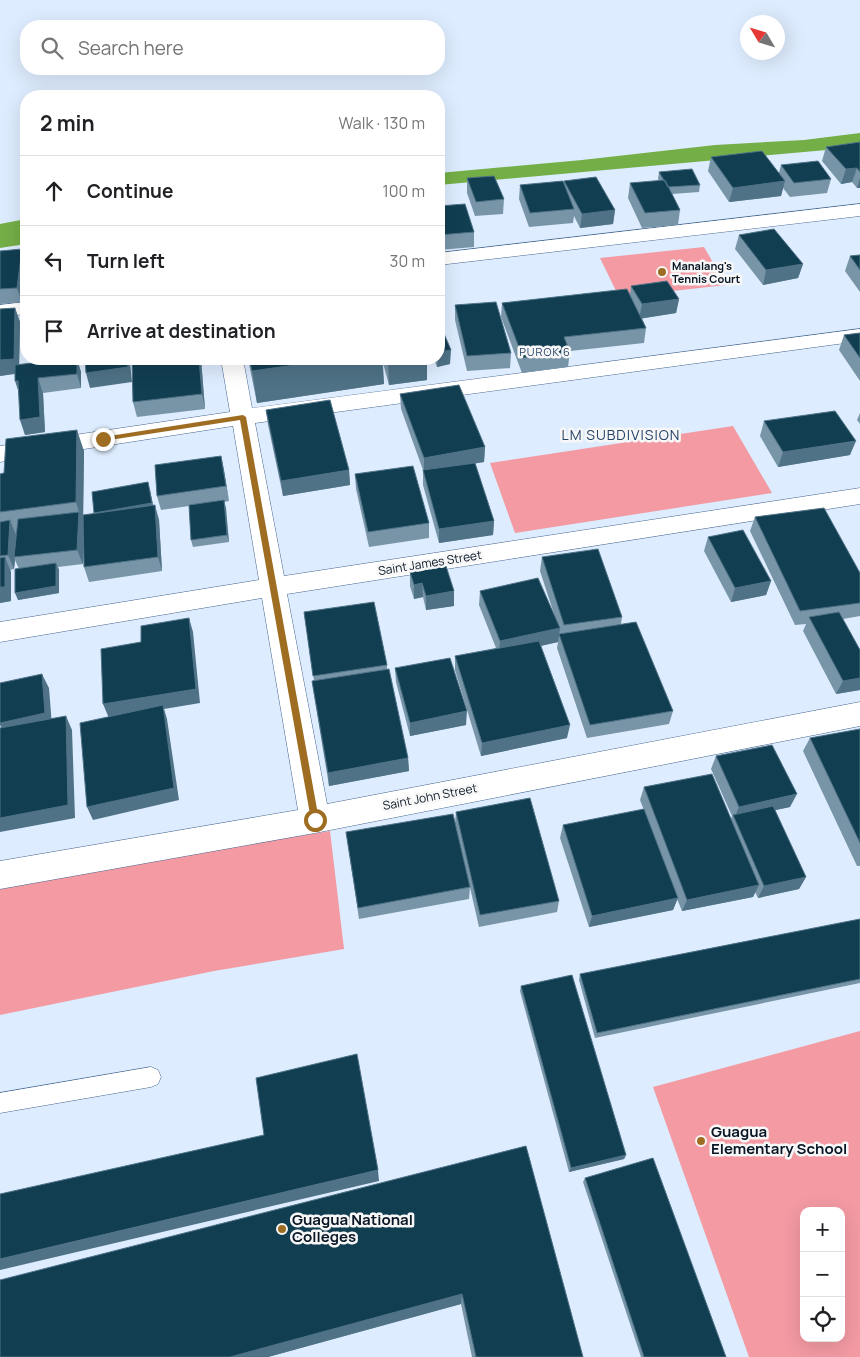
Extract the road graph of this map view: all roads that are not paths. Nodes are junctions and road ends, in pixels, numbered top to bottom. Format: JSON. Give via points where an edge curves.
{"nodes":[{"id":1,"x":860,"y":210,"type":"edge"},
{"id":2,"x":445,"y":258,"type":"edge"},
{"id":3,"x":20,"y":309,"type":"edge"},
{"id":4,"x":0,"y":311,"type":"edge"},
{"id":5,"x":860,"y":335,"type":"edge"},
{"id":6,"x":233,"y":365,"type":"edge"},
{"id":7,"x":243,"y":417,"type":"junction"},
{"id":8,"x":0,"y":454,"type":"edge"},
{"id":9,"x":860,"y":496,"type":"edge"},
{"id":10,"x":273,"y":587,"type":"junction"},
{"id":11,"x":0,"y":632,"type":"edge"},
{"id":12,"x":860,"y":714,"type":"edge"},
{"id":13,"x":315,"y":820,"type":"junction"},
{"id":14,"x":0,"y":875,"type":"edge"},
{"id":15,"x":151,"y":1077,"type":"dead end"},
{"id":16,"x":0,"y":1103,"type":"edge"}],
"edges":[{"from":1,"to":2,"type":"street"},
{"from":3,"to":4,"type":"street"},
{"from":5,"to":7,"type":"street"},
{"from":6,"to":7,"type":"street"},
{"from":7,"to":8,"type":"street"},
{"from":7,"to":10,"type":"street"},
{"from":9,"to":10,"type":"street","name":"Saint James Street"},
{"from":10,"to":11,"type":"street","name":"Saint James Street"},
{"from":10,"to":13,"type":"street"},
{"from":12,"to":13,"type":"street","name":"Saint John Street"},
{"from":13,"to":14,"type":"street","name":"Saint John Street"},
{"from":15,"to":16,"type":"lane"}]}
